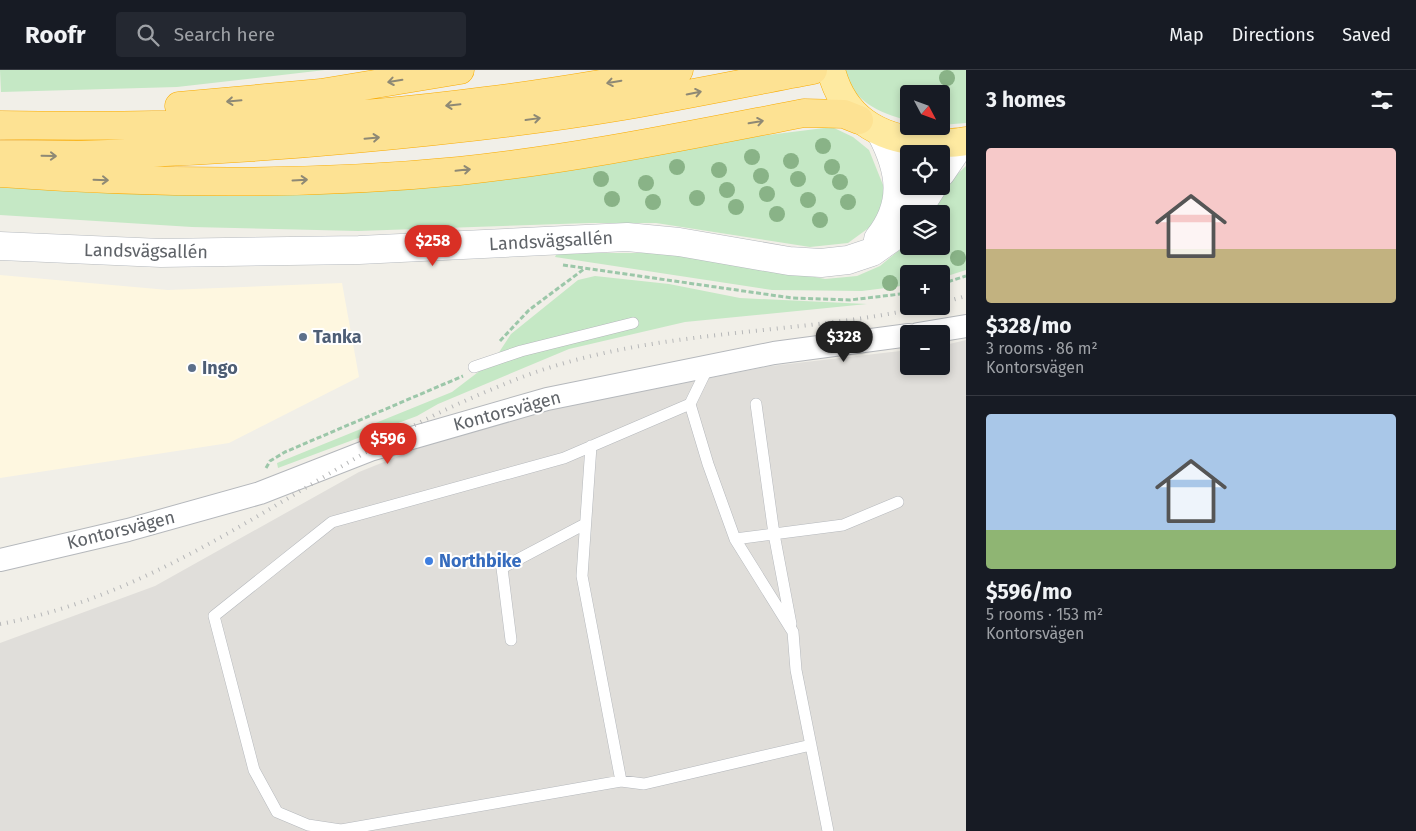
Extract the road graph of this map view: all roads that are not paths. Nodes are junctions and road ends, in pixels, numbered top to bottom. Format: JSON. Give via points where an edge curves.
{"nodes":[{"id":1,"x":460,"y":70,"type":"edge"},
{"id":2,"x":679,"y":70,"type":"edge"},
{"id":3,"x":813,"y":70,"type":"edge"},
{"id":4,"x":830,"y":70,"type":"edge"},
{"id":5,"x":12,"y":126,"type":"edge"},
{"id":6,"x":870,"y":126,"type":"junction"},
{"id":7,"x":964,"y":141,"type":"edge"},
{"id":8,"x":0,"y":155,"type":"edge"},
{"id":9,"x":950,"y":160,"type":"edge"},
{"id":10,"x":0,"y":174,"type":"edge"},
{"id":11,"x":900,"y":229,"type":"edge"},
{"id":12,"x":0,"y":246,"type":"edge"},
{"id":13,"x":859,"y":257,"type":"junction"},
{"id":14,"x":633,"y":323,"type":"dead end"},
{"id":15,"x":966,"y":326,"type":"edge"},
{"id":16,"x":950,"y":329,"type":"edge"},
{"id":17,"x":900,"y":336,"type":"edge"},
{"id":18,"x":474,"y":367,"type":"road end"},
{"id":19,"x":708,"y":367,"type":"junction"},
{"id":20,"x":690,"y":404,"type":"junction"},
{"id":21,"x":756,"y":404,"type":"dead end"},
{"id":22,"x":591,"y":446,"type":"junction"},
{"id":23,"x":898,"y":502,"type":"dead end"},
{"id":24,"x":585,"y":524,"type":"junction"},
{"id":25,"x":774,"y":534,"type":"junction"},
{"id":26,"x":735,"y":539,"type":"junction"},
{"id":27,"x":0,"y":560,"type":"edge"},
{"id":28,"x":793,"y":632,"type":"junction"},
{"id":29,"x":511,"y":640,"type":"dead end"},
{"id":30,"x":811,"y":745,"type":"junction"},
{"id":31,"x":621,"y":780,"type":"junction"},
{"id":32,"x":828,"y":831,"type":"edge"}],
"edges":[{"from":1,"to":5,"type":"highway","one_way":true,"via":[[321,93],[142,109]]},
{"from":2,"to":5,"type":"highway","one_way":true,"via":[[486,101],[328,117]]},
{"from":8,"to":3,"type":"highway","one_way":true,"via":[[67,156],[253,148],[419,133],[621,106]]},
{"from":4,"to":6,"type":"highway","via":[[844,99]]},
{"from":6,"to":7,"type":"highway","via":[[918,142]]},
{"from":10,"to":6,"type":"highway","one_way":true,"via":[[92,180],[252,183],[520,164],[804,113],[844,114]]},
{"from":6,"to":13,"type":"main road","via":[[892,155],[898,196],[890,223]]},
{"from":7,"to":9,"type":"main road"},
{"from":11,"to":13,"type":"main road","name":"Landsvägsallén","via":[[883,245]]},
{"from":12,"to":13,"type":"main road","name":"Landsvägsallén","via":[[161,253],[359,250],[627,237],[804,262],[836,263]]},
{"from":14,"to":18,"type":"lane","via":[[521,351]]},
{"from":15,"to":16,"type":"street"},
{"from":17,"to":19,"type":"street","name":"Kontorsvägen","via":[[774,353]]},
{"from":19,"to":20,"type":"lane"},
{"from":19,"to":27,"type":"street","name":"Kontorsvägen","via":[[547,399],[370,450],[260,493],[128,530]]},
{"from":20,"to":22,"type":"lane"},
{"from":20,"to":26,"type":"lane"},
{"from":21,"to":25,"type":"lane"},
{"from":22,"to":24,"type":"lane"},
{"from":22,"to":31,"type":"lane","via":[[564,458],[332,522],[214,616],[254,770],[277,812],[308,825],[341,830]]},
{"from":23,"to":25,"type":"lane","via":[[843,525]]},
{"from":24,"to":29,"type":"lane","via":[[502,568]]},
{"from":24,"to":31,"type":"lane","via":[[582,576]]},
{"from":25,"to":26,"type":"lane"},
{"from":25,"to":28,"type":"lane"},
{"from":26,"to":28,"type":"lane"},
{"from":28,"to":30,"type":"lane","via":[[796,670]]},
{"from":30,"to":31,"type":"lane","via":[[644,784]]},
{"from":30,"to":32,"type":"lane"}]}
